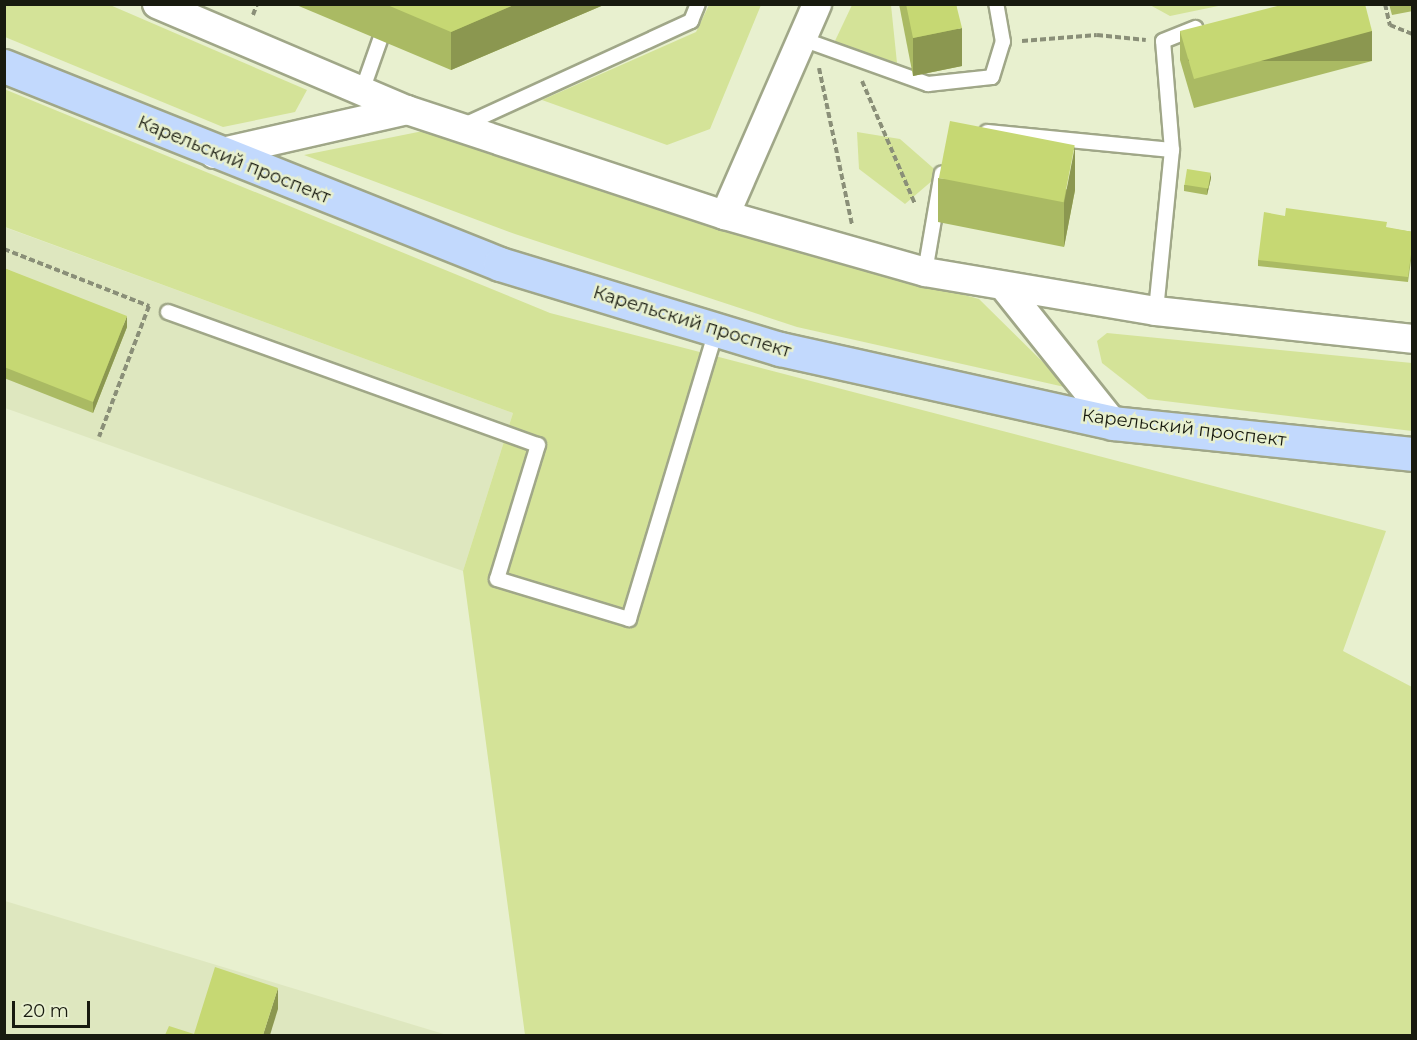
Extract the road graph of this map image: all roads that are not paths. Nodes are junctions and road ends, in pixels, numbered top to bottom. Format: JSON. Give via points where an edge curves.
{"nodes":[{"id":1,"x":157,"y":4,"type":"edge"},
{"id":2,"x":698,"y":4,"type":"edge"},
{"id":3,"x":817,"y":4,"type":"edge"},
{"id":4,"x":996,"y":4,"type":"edge"},
{"id":5,"x":1212,"y":24,"type":"edge"},
{"id":6,"x":380,"y":40,"type":"dead end"},
{"id":7,"x":808,"y":41,"type":"junction"},
{"id":8,"x":4,"y":66,"type":"edge"},
{"id":9,"x":362,"y":91,"type":"junction"},
{"id":10,"x":407,"y":110,"type":"junction"},
{"id":11,"x":465,"y":125,"type":"junction"},
{"id":12,"x":975,"y":134,"type":"edge"},
{"id":13,"x":1172,"y":150,"type":"junction"},
{"id":14,"x":945,"y":153,"type":"edge"},
{"id":15,"x":214,"y":154,"type":"junction"},
{"id":16,"x":725,"y":215,"type":"junction"},
{"id":17,"x":925,"y":272,"type":"junction"},
{"id":18,"x":1006,"y":289,"type":"junction"},
{"id":19,"x":1156,"y":311,"type":"junction"},
{"id":20,"x":168,"y":312,"type":"dead end"},
{"id":21,"x":716,"y":330,"type":"junction"},
{"id":22,"x":1413,"y":339,"type":"edge"},
{"id":23,"x":1113,"y":423,"type":"junction"},
{"id":24,"x":1413,"y":454,"type":"edge"}],
"edges":[{"from":1,"to":9,"type":"street"},
{"from":2,"to":11,"type":"lane","via":[[691,21]]},
{"from":3,"to":7,"type":"street"},
{"from":4,"to":7,"type":"lane","via":[[1003,42],[992,77],[928,84]]},
{"from":5,"to":13,"type":"lane","via":[[1163,41]]},
{"from":6,"to":9,"type":"lane"},
{"from":7,"to":16,"type":"street"},
{"from":8,"to":15,"type":"main road","name":"Карельский проспект"},
{"from":9,"to":10,"type":"street"},
{"from":10,"to":11,"type":"street"},
{"from":10,"to":15,"type":"street"},
{"from":11,"to":16,"type":"street"},
{"from":12,"to":13,"type":"lane","via":[[993,130]]},
{"from":13,"to":19,"type":"lane"},
{"from":14,"to":17,"type":"lane"},
{"from":15,"to":21,"type":"main road","name":"Карельский проспект","via":[[500,264]]},
{"from":16,"to":17,"type":"street"},
{"from":17,"to":18,"type":"street"},
{"from":18,"to":19,"type":"street"},
{"from":18,"to":23,"type":"street"},
{"from":19,"to":22,"type":"street"},
{"from":20,"to":21,"type":"lane","via":[[538,445],[497,579],[629,619]]},
{"from":21,"to":23,"type":"main road","name":"Карельский проспект","via":[[780,349]]},
{"from":23,"to":24,"type":"main road","name":"Карельский проспект"}]}
